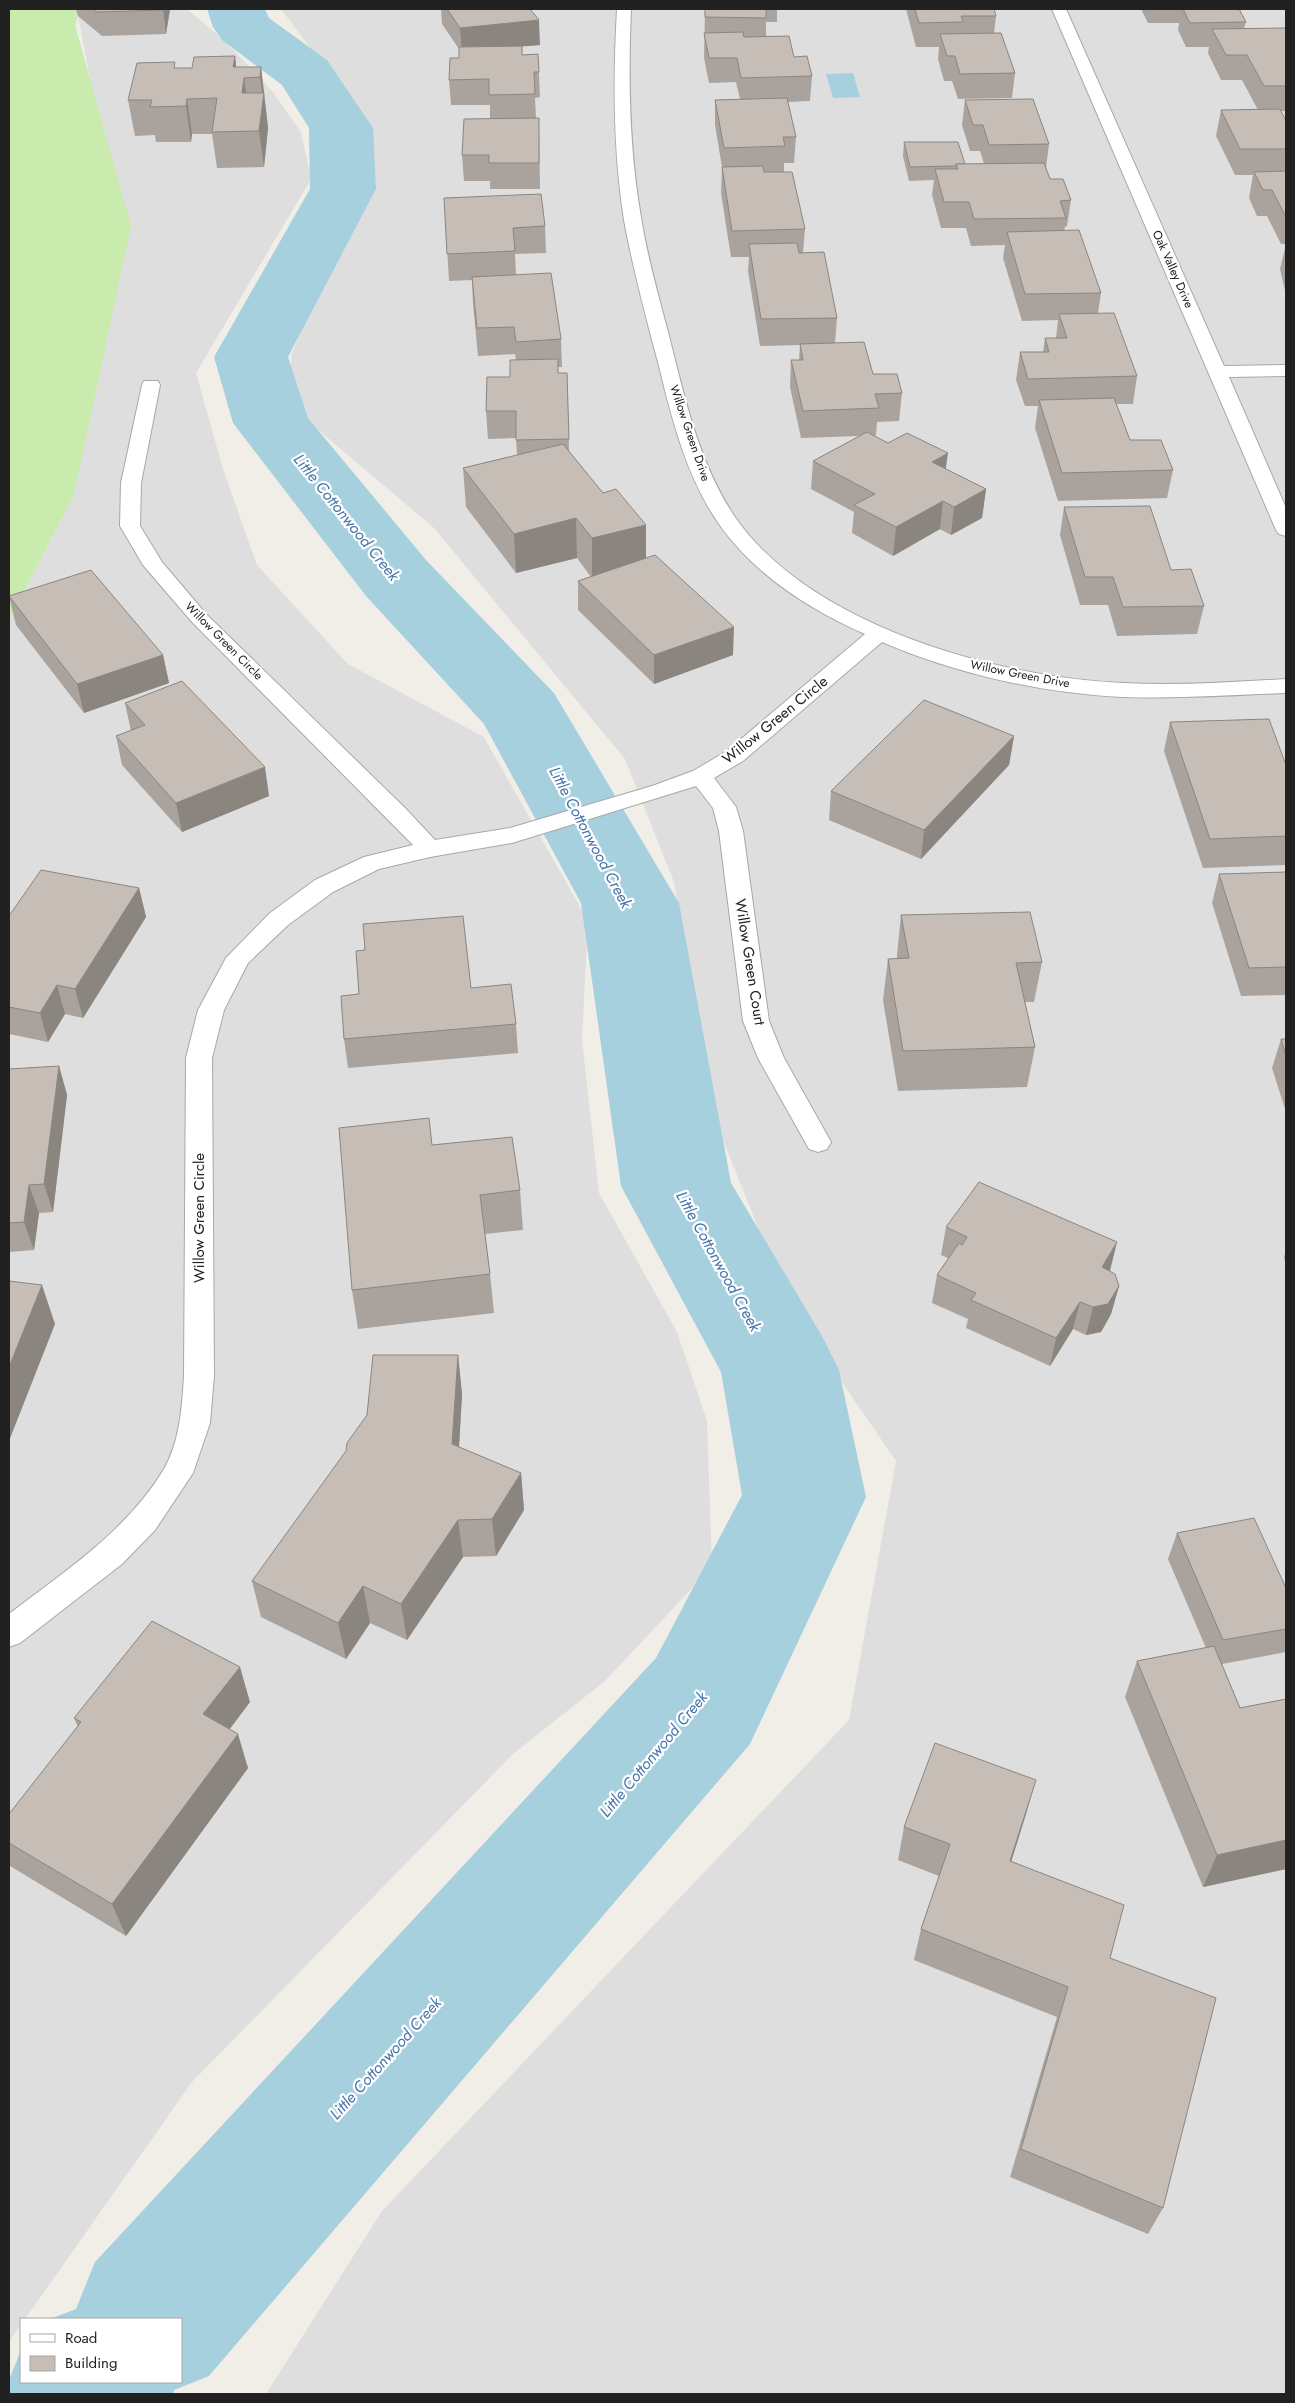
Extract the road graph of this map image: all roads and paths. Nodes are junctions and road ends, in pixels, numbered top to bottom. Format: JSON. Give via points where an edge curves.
{"nodes":[{"id":1,"x":624,"y":9,"type":"edge"},
{"id":2,"x":1060,"y":9,"type":"edge"},
{"id":3,"x":1286,"y":370,"type":"edge"},
{"id":4,"x":1218,"y":372,"type":"junction"},
{"id":5,"x":151,"y":385,"type":"dead end"},
{"id":6,"x":1286,"y":530,"type":"edge"},
{"id":7,"x":878,"y":634,"type":"junction"},
{"id":8,"x":1286,"y":686,"type":"edge"},
{"id":9,"x":701,"y":776,"type":"junction"},
{"id":10,"x":430,"y":849,"type":"junction"},
{"id":11,"x":818,"y":1142,"type":"dead end"},
{"id":12,"x":9,"y":1633,"type":"edge"}],
"edges":[{"from":1,"to":7,"type":"street","name":"Willow Green Drive","via":[[622,110],[630,205],[673,385],[702,473],[728,522],[757,558],[793,585]]},
{"from":2,"to":4,"type":"street","name":"Oak Valley Drive"},
{"from":3,"to":4,"type":"street"},
{"from":4,"to":6,"type":"street","name":"Oak Valley Drive"},
{"from":5,"to":10,"type":"street","name":"Willow Green Circle","via":[[131,483],[130,526],[153,565],[199,618]]},
{"from":7,"to":8,"type":"street","name":"Willow Green Drive","via":[[964,663],[1041,680],[1121,690]]},
{"from":7,"to":9,"type":"street","name":"Willow Green Circle","via":[[734,756]]},
{"from":9,"to":10,"type":"street","name":"Willow Green Circle","via":[[660,792],[512,835]]},
{"from":9,"to":11,"type":"street","name":"Willow Green Court","via":[[724,807],[731,831],[756,1021],[771,1058]]},
{"from":10,"to":12,"type":"street","name":"Willow Green Circle","via":[[372,863],[324,886],[279,919],[238,958],[211,1010],[199,1058],[199,1376],[195,1423],[178,1473],[144,1522],[110,1554]]}]}
